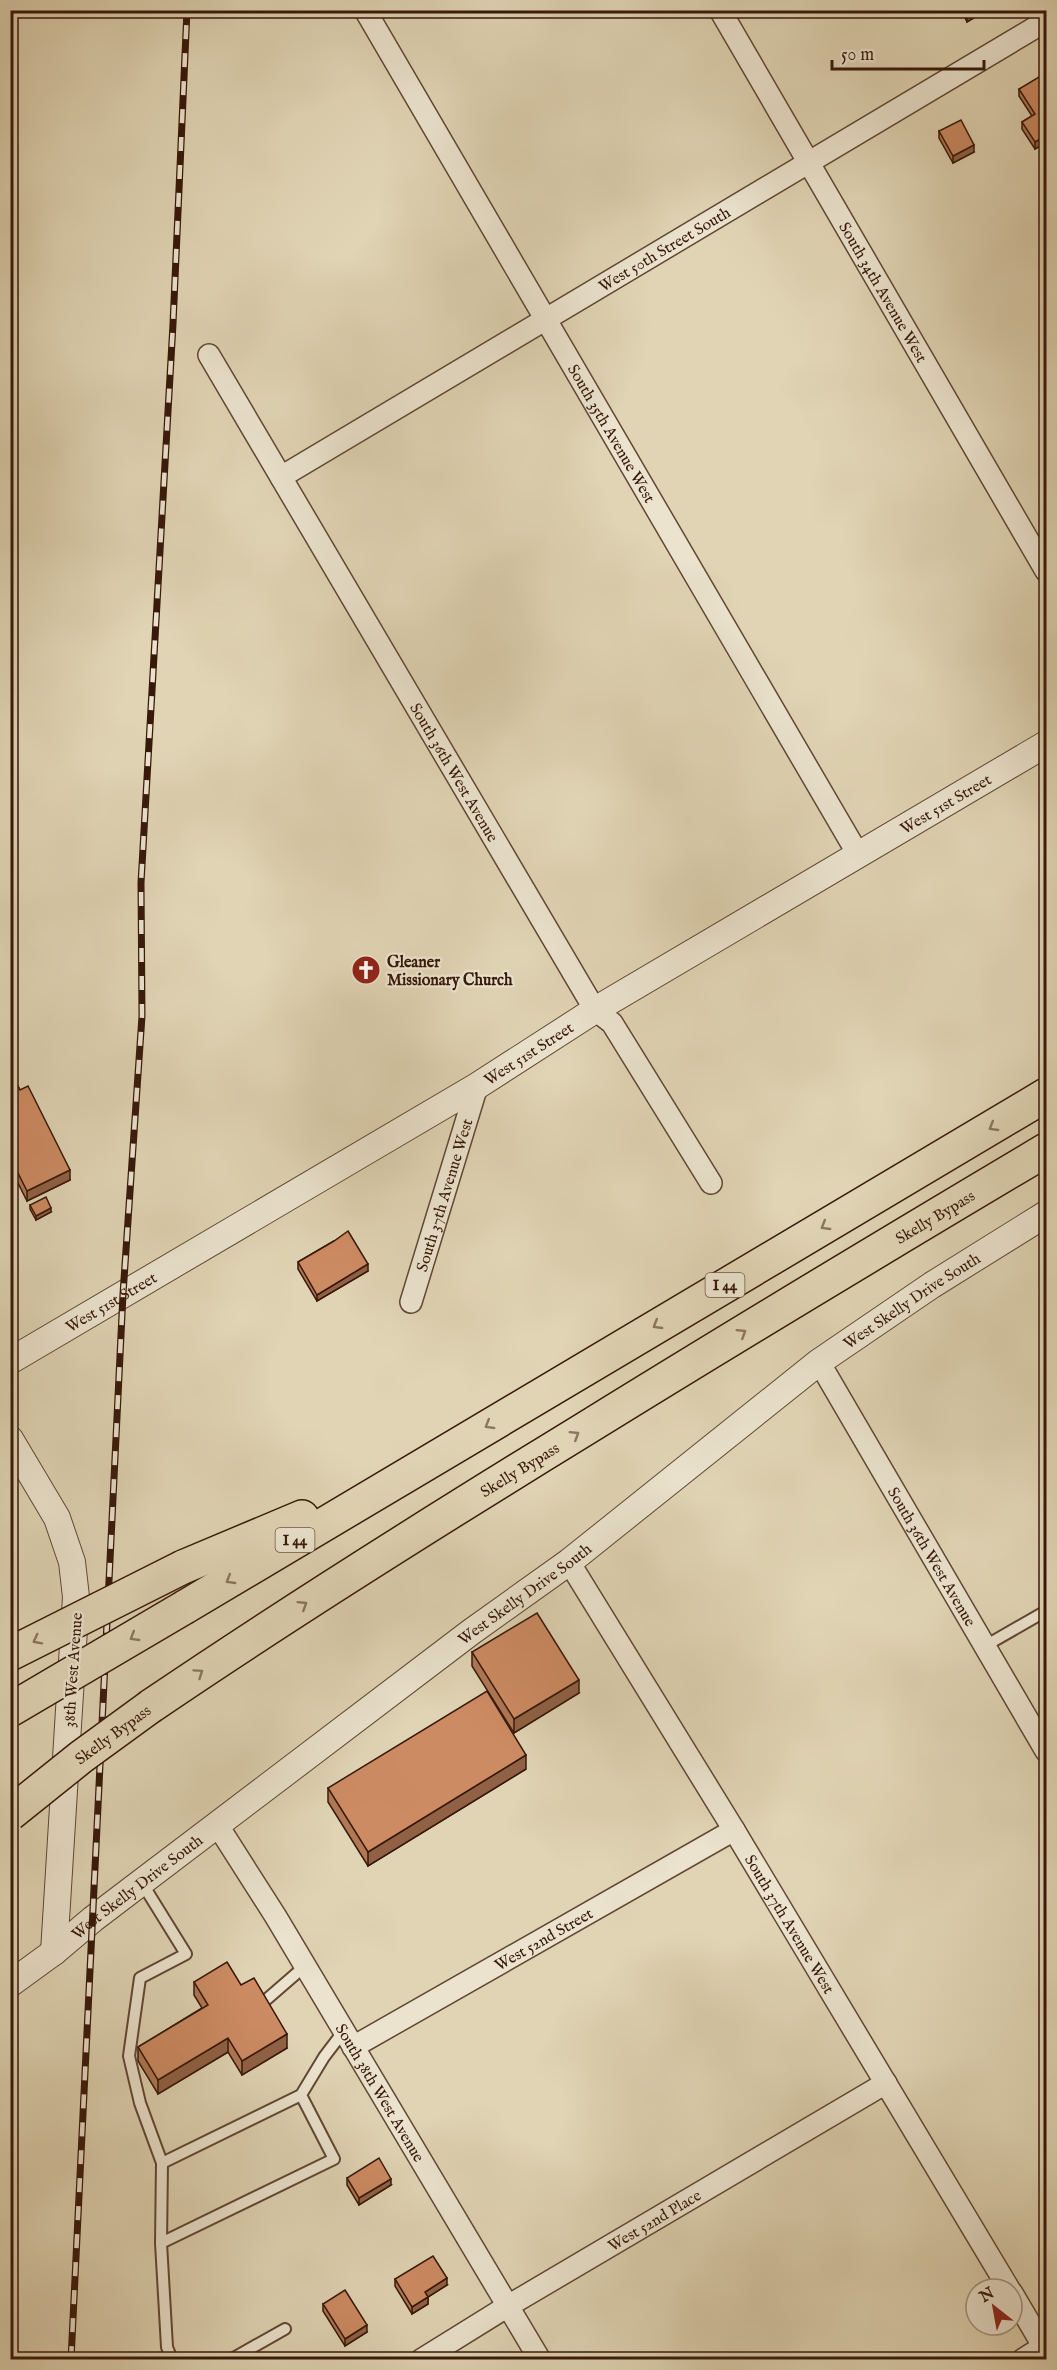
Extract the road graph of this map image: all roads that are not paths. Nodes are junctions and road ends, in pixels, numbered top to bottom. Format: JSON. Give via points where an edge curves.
{"nodes":[{"id":1,"x":365,"y":10,"type":"edge"},
{"id":2,"x":720,"y":10,"type":"edge"},
{"id":3,"x":1047,"y":21,"type":"edge"},
{"id":4,"x":808,"y":163,"type":"junction"},
{"id":5,"x":545,"y":320,"type":"junction"},
{"id":6,"x":209,"y":355,"type":"dead end"},
{"id":7,"x":281,"y":477,"type":"junction"},
{"id":8,"x":1047,"y":571,"type":"edge"},
{"id":9,"x":1047,"y":744,"type":"edge"},
{"id":10,"x":859,"y":856,"type":"junction"},
{"id":11,"x":595,"y":1010,"type":"junction"},
{"id":12,"x":477,"y":1086,"type":"junction"},
{"id":13,"x":1045,"y":1095,"type":"edge"},
{"id":14,"x":1047,"y":1150,"type":"edge"},
{"id":15,"x":711,"y":1182,"type":"dead end"},
{"id":16,"x":1047,"y":1214,"type":"edge"},
{"id":17,"x":411,"y":1302,"type":"dead end"},
{"id":18,"x":10,"y":1362,"type":"edge"},
{"id":19,"x":819,"y":1362,"type":"junction"},
{"id":20,"x":10,"y":1439,"type":"edge"},
{"id":21,"x":406,"y":1474,"type":"junction"},
{"id":22,"x":569,"y":1562,"type":"junction"},
{"id":23,"x":1047,"y":1611,"type":"edge"},
{"id":24,"x":985,"y":1646,"type":"junction"},
{"id":25,"x":10,"y":1654,"type":"edge"},
{"id":26,"x":10,"y":1710,"type":"edge"},
{"id":27,"x":1047,"y":1751,"type":"edge"},
{"id":28,"x":10,"y":1814,"type":"edge"},
{"id":29,"x":218,"y":1826,"type":"junction"},
{"id":30,"x":734,"y":1830,"type":"junction"},
{"id":31,"x":142,"y":1882,"type":"junction"},
{"id":32,"x":54,"y":1952,"type":"junction"},
{"id":33,"x":305,"y":1966,"type":"junction"},
{"id":34,"x":10,"y":1984,"type":"edge"},
{"id":35,"x":267,"y":1999,"type":"edge"},
{"id":36,"x":348,"y":2039,"type":"junction"},
{"id":37,"x":886,"y":2083,"type":"junction"},
{"id":38,"x":301,"y":2095,"type":"junction"},
{"id":39,"x":162,"y":2163,"type":"junction"},
{"id":40,"x":161,"y":2243,"type":"junction"},
{"id":41,"x":1002,"y":2277,"type":"edge"},
{"id":42,"x":508,"y":2306,"type":"junction"},
{"id":43,"x":1024,"y":2313,"type":"edge"},
{"id":44,"x":285,"y":2329,"type":"dead end"},
{"id":45,"x":1045,"y":2349,"type":"edge"},
{"id":46,"x":172,"y":2360,"type":"edge"},
{"id":47,"x":230,"y":2360,"type":"edge"},
{"id":48,"x":422,"y":2360,"type":"edge"},
{"id":49,"x":540,"y":2360,"type":"edge"},
{"id":50,"x":1022,"y":2360,"type":"edge"}],
"edges":[{"from":1,"to":5,"type":"street","name":"South 35th Avenue West"},
{"from":2,"to":4,"type":"street","name":"South 34th Avenue West"},
{"from":3,"to":4,"type":"street","name":"West 50th Street South"},
{"from":4,"to":5,"type":"street","name":"West 50th Street South"},
{"from":4,"to":8,"type":"street","name":"South 34th Avenue West"},
{"from":5,"to":7,"type":"street","name":"West 50th Street South"},
{"from":5,"to":10,"type":"street","name":"South 35th Avenue West"},
{"from":6,"to":7,"type":"street","name":"South 36th West Avenue"},
{"from":7,"to":11,"type":"street","name":"South 36th West Avenue"},
{"from":9,"to":10,"type":"street","name":"West 51st Street"},
{"from":10,"to":11,"type":"street","name":"West 51st Street"},
{"from":11,"to":12,"type":"street","name":"West 51st Street"},
{"from":11,"to":15,"type":"street","name":"South 36th West Avenue","via":[[612,1023]]},
{"from":12,"to":17,"type":"street","name":"South 37th Avenue West"},
{"from":12,"to":18,"type":"street","name":"West 51st Street"},
{"from":13,"to":21,"type":"highway","number":"I 44","one_way":true},
{"from":28,"to":14,"type":"highway","name":"Skelly Bypass","one_way":true,"bridge":true,"via":[[81,1757],[254,1636],[840,1272]]},
{"from":16,"to":19,"type":"street","name":"West Skelly Drive South","via":[[932,1285]]},
{"from":19,"to":22,"type":"street","name":"West Skelly Drive South"},
{"from":19,"to":24,"type":"street","name":"South 36th West Avenue"},
{"from":20,"to":32,"type":"street","name":"38th West Avenue","via":[[57,1518],[72,1562],[76,1597]]},
{"from":21,"to":25,"type":"highway","one_way":true,"bridge":true,"via":[[183,1567]]},
{"from":21,"to":26,"type":"highway","number":"I 44","one_way":true,"bridge":true},
{"from":22,"to":29,"type":"street","name":"West Skelly Drive South"},
{"from":22,"to":30,"type":"street","name":"South 37th Avenue West"},
{"from":23,"to":24,"type":"lane"},
{"from":24,"to":27,"type":"street","name":"South 36th West Avenue"},
{"from":29,"to":31,"type":"street","name":"West Skelly Drive South"},
{"from":29,"to":33,"type":"street","name":"South 38th West Avenue"},
{"from":30,"to":36,"type":"street","name":"West 52nd Street"},
{"from":30,"to":37,"type":"street","name":"South 37th Avenue West"},
{"from":31,"to":32,"type":"street","name":"West Skelly Drive South"},
{"from":31,"to":39,"type":"lane","via":[[186,1954],[140,1978],[129,2056],[140,2103]]},
{"from":32,"to":34,"type":"street","name":"West Skelly Drive South"},
{"from":33,"to":35,"type":"lane"},
{"from":33,"to":36,"type":"street","name":"South 38th West Avenue"},
{"from":36,"to":38,"type":"lane","via":[[324,2056]]},
{"from":36,"to":42,"type":"street","name":"South 38th West Avenue"},
{"from":37,"to":41,"type":"street","name":"South 37th Avenue West"},
{"from":37,"to":42,"type":"street","name":"West 52nd Place"},
{"from":38,"to":39,"type":"lane"},
{"from":38,"to":40,"type":"lane","via":[[334,2159]]},
{"from":39,"to":40,"type":"lane"},
{"from":40,"to":46,"type":"lane","via":[[167,2347]]},
{"from":42,"to":48,"type":"street","name":"West 52nd Place"},
{"from":42,"to":49,"type":"street","name":"South 38th West Avenue"},
{"from":43,"to":45,"type":"street"},
{"from":44,"to":47,"type":"lane"},
{"from":45,"to":50,"type":"street"}]}
